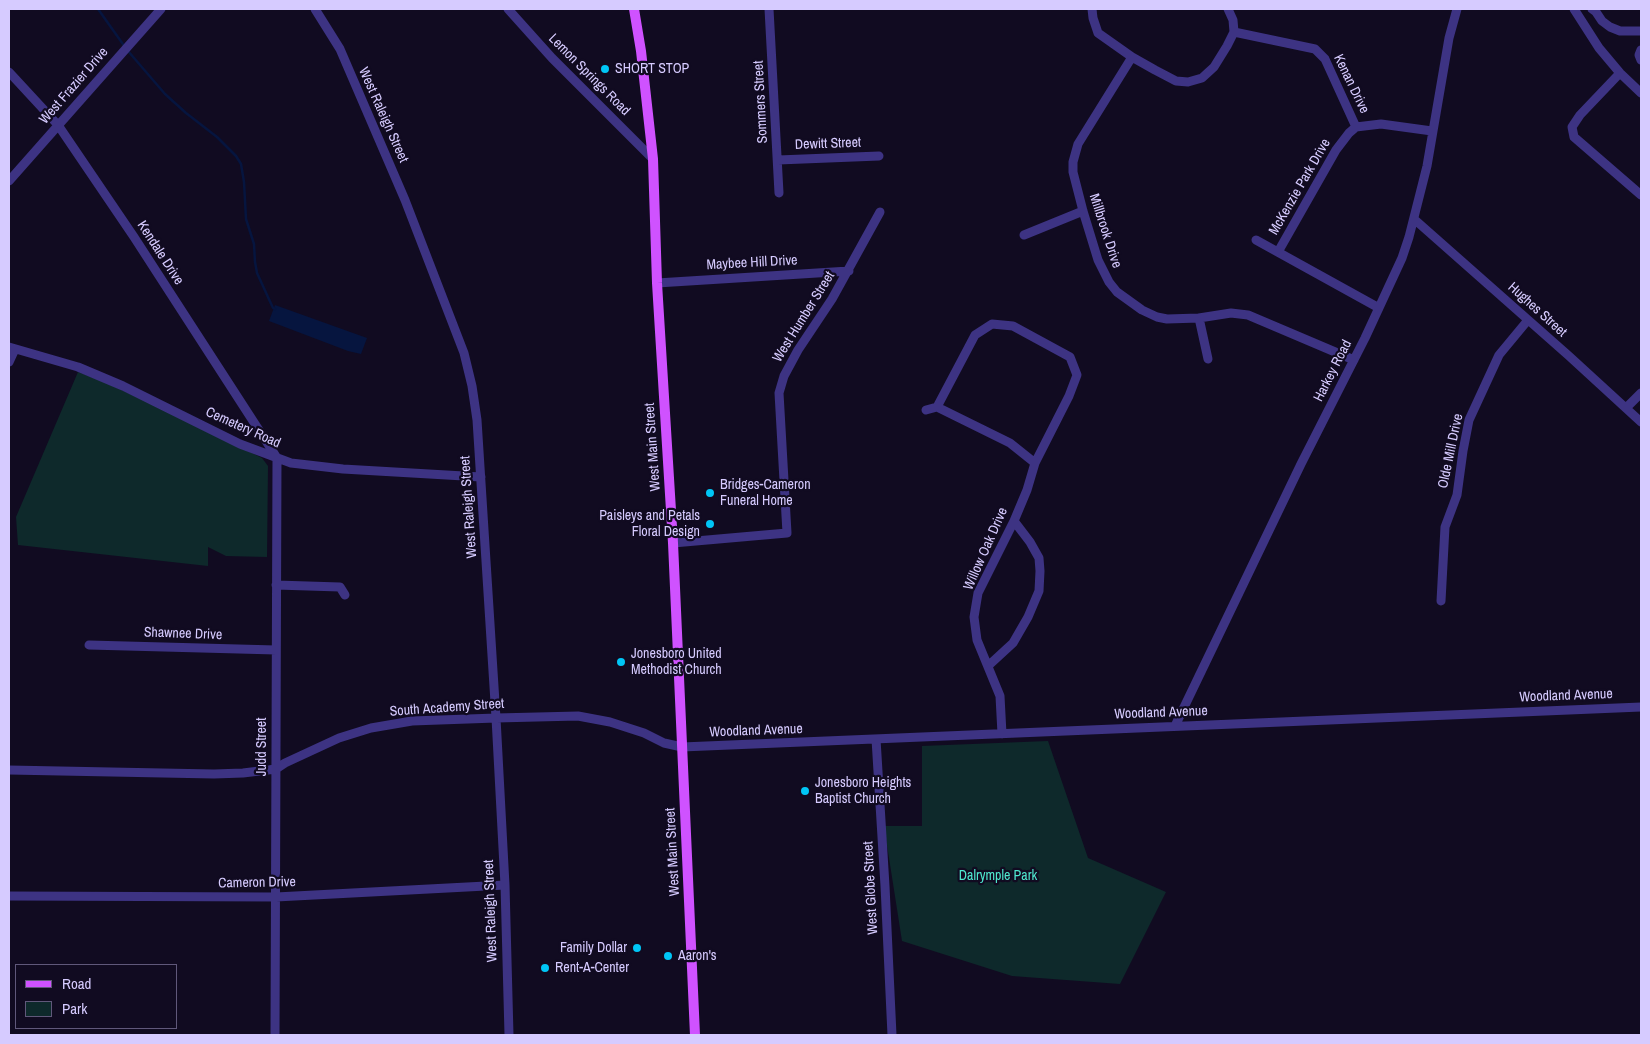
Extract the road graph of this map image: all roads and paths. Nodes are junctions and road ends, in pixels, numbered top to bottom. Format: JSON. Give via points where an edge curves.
{"nodes":[{"id":1,"x":161,"y":9,"type":"edge"},
{"id":2,"x":315,"y":9,"type":"edge"},
{"id":3,"x":508,"y":9,"type":"edge"},
{"id":4,"x":634,"y":9,"type":"edge"},
{"id":5,"x":769,"y":9,"type":"edge"},
{"id":6,"x":1092,"y":9,"type":"edge"},
{"id":7,"x":1228,"y":9,"type":"edge"},
{"id":8,"x":1457,"y":9,"type":"edge"},
{"id":9,"x":1574,"y":9,"type":"edge"},
{"id":10,"x":1592,"y":9,"type":"edge"},
{"id":11,"x":1641,"y":31,"type":"edge"},
{"id":12,"x":1234,"y":32,"type":"junction"},
{"id":13,"x":1641,"y":50,"type":"edge"},
{"id":14,"x":1132,"y":57,"type":"junction"},
{"id":15,"x":1641,"y":60,"type":"edge"},
{"id":16,"x":9,"y":72,"type":"edge"},
{"id":17,"x":1620,"y":73,"type":"junction"},
{"id":18,"x":1641,"y":93,"type":"edge"},
{"id":19,"x":58,"y":125,"type":"junction"},
{"id":20,"x":1356,"y":128,"type":"junction"},
{"id":21,"x":1432,"y":131,"type":"junction"},
{"id":22,"x":879,"y":156,"type":"dead end"},
{"id":23,"x":653,"y":159,"type":"junction"},
{"id":24,"x":778,"y":160,"type":"junction"},
{"id":25,"x":9,"y":181,"type":"edge"},
{"id":26,"x":779,"y":193,"type":"dead end"},
{"id":27,"x":1641,"y":195,"type":"edge"},
{"id":28,"x":1083,"y":211,"type":"junction"},
{"id":29,"x":880,"y":212,"type":"dead end"},
{"id":30,"x":1414,"y":219,"type":"junction"},
{"id":31,"x":1024,"y":235,"type":"dead end"},
{"id":32,"x":1256,"y":240,"type":"dead end"},
{"id":33,"x":1278,"y":252,"type":"junction"},
{"id":34,"x":849,"y":271,"type":"junction"},
{"id":35,"x":657,"y":282,"type":"junction"},
{"id":36,"x":1379,"y":308,"type":"junction"},
{"id":37,"x":1199,"y":318,"type":"junction"},
{"id":38,"x":1528,"y":320,"type":"junction"},
{"id":39,"x":12,"y":348,"type":"edge"},
{"id":40,"x":1208,"y":359,"type":"dead end"},
{"id":41,"x":1354,"y":360,"type":"junction"},
{"id":42,"x":9,"y":362,"type":"edge"},
{"id":43,"x":1641,"y":393,"type":"edge"},
{"id":44,"x":938,"y":407,"type":"junction"},
{"id":45,"x":1626,"y":408,"type":"junction"},
{"id":46,"x":926,"y":410,"type":"dead end"},
{"id":47,"x":1641,"y":422,"type":"edge"},
{"id":48,"x":277,"y":458,"type":"junction"},
{"id":49,"x":1035,"y":463,"type":"junction"},
{"id":50,"x":481,"y":477,"type":"junction"},
{"id":51,"x":1014,"y":521,"type":"junction"},
{"id":52,"x":673,"y":543,"type":"junction"},
{"id":53,"x":276,"y":585,"type":"junction"},
{"id":54,"x":345,"y":595,"type":"dead end"},
{"id":55,"x":1441,"y":602,"type":"dead end"},
{"id":56,"x":89,"y":645,"type":"dead end"},
{"id":57,"x":276,"y":650,"type":"junction"},
{"id":58,"x":988,"y":666,"type":"junction"},
{"id":59,"x":1641,"y":707,"type":"edge"},
{"id":60,"x":496,"y":718,"type":"junction"},
{"id":61,"x":1175,"y":726,"type":"junction"},
{"id":62,"x":1002,"y":734,"type":"junction"},
{"id":63,"x":876,"y":739,"type":"junction"},
{"id":64,"x":682,"y":748,"type":"junction"},
{"id":65,"x":276,"y":769,"type":"junction"},
{"id":66,"x":9,"y":770,"type":"edge"},
{"id":67,"x":505,"y":885,"type":"junction"},
{"id":68,"x":9,"y":896,"type":"edge"},
{"id":69,"x":276,"y":897,"type":"junction"},
{"id":70,"x":275,"y":1035,"type":"edge"},
{"id":71,"x":509,"y":1035,"type":"edge"},
{"id":72,"x":695,"y":1035,"type":"edge"},
{"id":73,"x":892,"y":1035,"type":"edge"}],
"edges":[{"from":1,"to":19,"type":"street","name":"West Frazier Drive"},
{"from":2,"to":50,"type":"street","name":"West Raleigh Street","via":[[340,49],[380,140],[464,353],[476,412]]},
{"from":3,"to":23,"type":"street","name":"Lemon Springs Road"},
{"from":4,"to":23,"type":"main road","name":"West Main Street"},
{"from":5,"to":24,"type":"street","name":"Sommers Street"},
{"from":6,"to":14,"type":"street","via":[[1098,33]]},
{"from":7,"to":12,"type":"street"},
{"from":8,"to":21,"type":"street","name":"Harkey Road"},
{"from":9,"to":17,"type":"street"},
{"from":10,"to":11,"type":"street","via":[[1602,21],[1620,32]]},
{"from":12,"to":14,"type":"street","via":[[1214,67],[1202,78],[1188,82],[1176,81]]},
{"from":12,"to":20,"type":"street","name":"Kenan Drive","via":[[1315,49],[1325,59]]},
{"from":13,"to":15,"type":"street"},
{"from":14,"to":28,"type":"street","name":"Millbrook Drive","via":[[1075,153],[1074,172]]},
{"from":16,"to":19,"type":"street","name":"Kendale Drive"},
{"from":17,"to":18,"type":"street"},
{"from":17,"to":27,"type":"street","via":[[1572,127],[1574,137]]},
{"from":19,"to":25,"type":"street","name":"West Frazier Drive"},
{"from":19,"to":48,"type":"street","name":"Kendale Drive"},
{"from":20,"to":21,"type":"street","via":[[1381,124]]},
{"from":20,"to":33,"type":"street","name":"McKenzie Park Drive","via":[[1336,150]]},
{"from":21,"to":30,"type":"street","name":"Harkey Road"},
{"from":22,"to":24,"type":"street","name":"Dewitt Street"},
{"from":23,"to":35,"type":"main road","name":"West Main Street"},
{"from":24,"to":26,"type":"street","name":"Sommers Street"},
{"from":28,"to":31,"type":"street"},
{"from":28,"to":37,"type":"street","name":"Millbrook Drive","via":[[1100,266],[1117,292],[1157,317]]},
{"from":29,"to":34,"type":"street","name":"West Humber Street"},
{"from":30,"to":36,"type":"street","name":"Harkey Road","via":[[1402,258]]},
{"from":30,"to":38,"type":"street","name":"Hughes Street"},
{"from":32,"to":33,"type":"street","name":"McKenzie Park Drive"},
{"from":33,"to":36,"type":"street","name":"McKenzie Park Drive"},
{"from":34,"to":35,"type":"street","name":"Maybee Hill Drive"},
{"from":34,"to":52,"type":"street","name":"West Humber Street","via":[[798,350],[779,393],[787,533]]},
{"from":35,"to":52,"type":"main road","name":"West Main Street"},
{"from":36,"to":41,"type":"street","name":"Harkey Road"},
{"from":37,"to":40,"type":"street"},
{"from":37,"to":41,"type":"street","name":"Millbrook Drive","via":[[1231,313],[1248,315]]},
{"from":38,"to":45,"type":"street","name":"Hughes Street"},
{"from":38,"to":55,"type":"street","name":"Olde Mill Drive","via":[[1498,355],[1469,420],[1457,495],[1445,527]]},
{"from":39,"to":42,"type":"street"},
{"from":39,"to":48,"type":"street","name":"Cemetery Road","via":[[78,367],[240,444]]},
{"from":41,"to":61,"type":"street","name":"Harkey Road"},
{"from":43,"to":45,"type":"street"},
{"from":44,"to":46,"type":"street"},
{"from":44,"to":49,"type":"street","via":[[1010,443]]},
{"from":44,"to":49,"type":"street","name":"Willow Oak Drive","via":[[975,335],[992,324],[1013,326],[1070,357],[1076,375],[1066,404]]},
{"from":45,"to":47,"type":"street","name":"Hughes Street"},
{"from":48,"to":50,"type":"street","name":"Cemetery Road","via":[[324,468]]},
{"from":48,"to":53,"type":"street","name":"Judd Street"},
{"from":49,"to":51,"type":"street","name":"Willow Oak Drive"},
{"from":50,"to":60,"type":"street","name":"West Raleigh Street"},
{"from":51,"to":58,"type":"street","name":"Willow Oak Drive","via":[[978,593],[974,617],[977,640]]},
{"from":51,"to":58,"type":"street","via":[[1038,558],[1039,591],[1013,642]]},
{"from":52,"to":64,"type":"main road","name":"West Main Street"},
{"from":53,"to":54,"type":"street","via":[[340,587]]},
{"from":53,"to":57,"type":"street","name":"Judd Street"},
{"from":56,"to":57,"type":"street","name":"Shawnee Drive"},
{"from":57,"to":65,"type":"street","name":"Judd Street"},
{"from":58,"to":62,"type":"street","name":"Willow Oak Drive","via":[[1000,696]]},
{"from":59,"to":61,"type":"street","name":"Woodland Avenue"},
{"from":60,"to":64,"type":"street","name":"South Academy Street","via":[[578,716],[610,722]]},
{"from":60,"to":65,"type":"street","name":"South Academy Street","via":[[412,721],[371,728],[339,738]]},
{"from":60,"to":67,"type":"street","name":"West Raleigh Street"},
{"from":61,"to":62,"type":"street","name":"Woodland Avenue"},
{"from":62,"to":63,"type":"street","name":"Woodland Avenue"},
{"from":63,"to":64,"type":"street","name":"Woodland Avenue"},
{"from":63,"to":73,"type":"street","name":"West Globe Street"},
{"from":64,"to":72,"type":"main road","name":"West Main Street"},
{"from":65,"to":66,"type":"street","name":"South Academy Street","via":[[214,774]]},
{"from":65,"to":69,"type":"street","name":"Judd Street"},
{"from":67,"to":69,"type":"street","name":"Cameron Drive"},
{"from":67,"to":71,"type":"street","name":"West Raleigh Street"},
{"from":68,"to":69,"type":"street","name":"Cameron Drive"},
{"from":69,"to":70,"type":"street","name":"Judd Street"}]}
